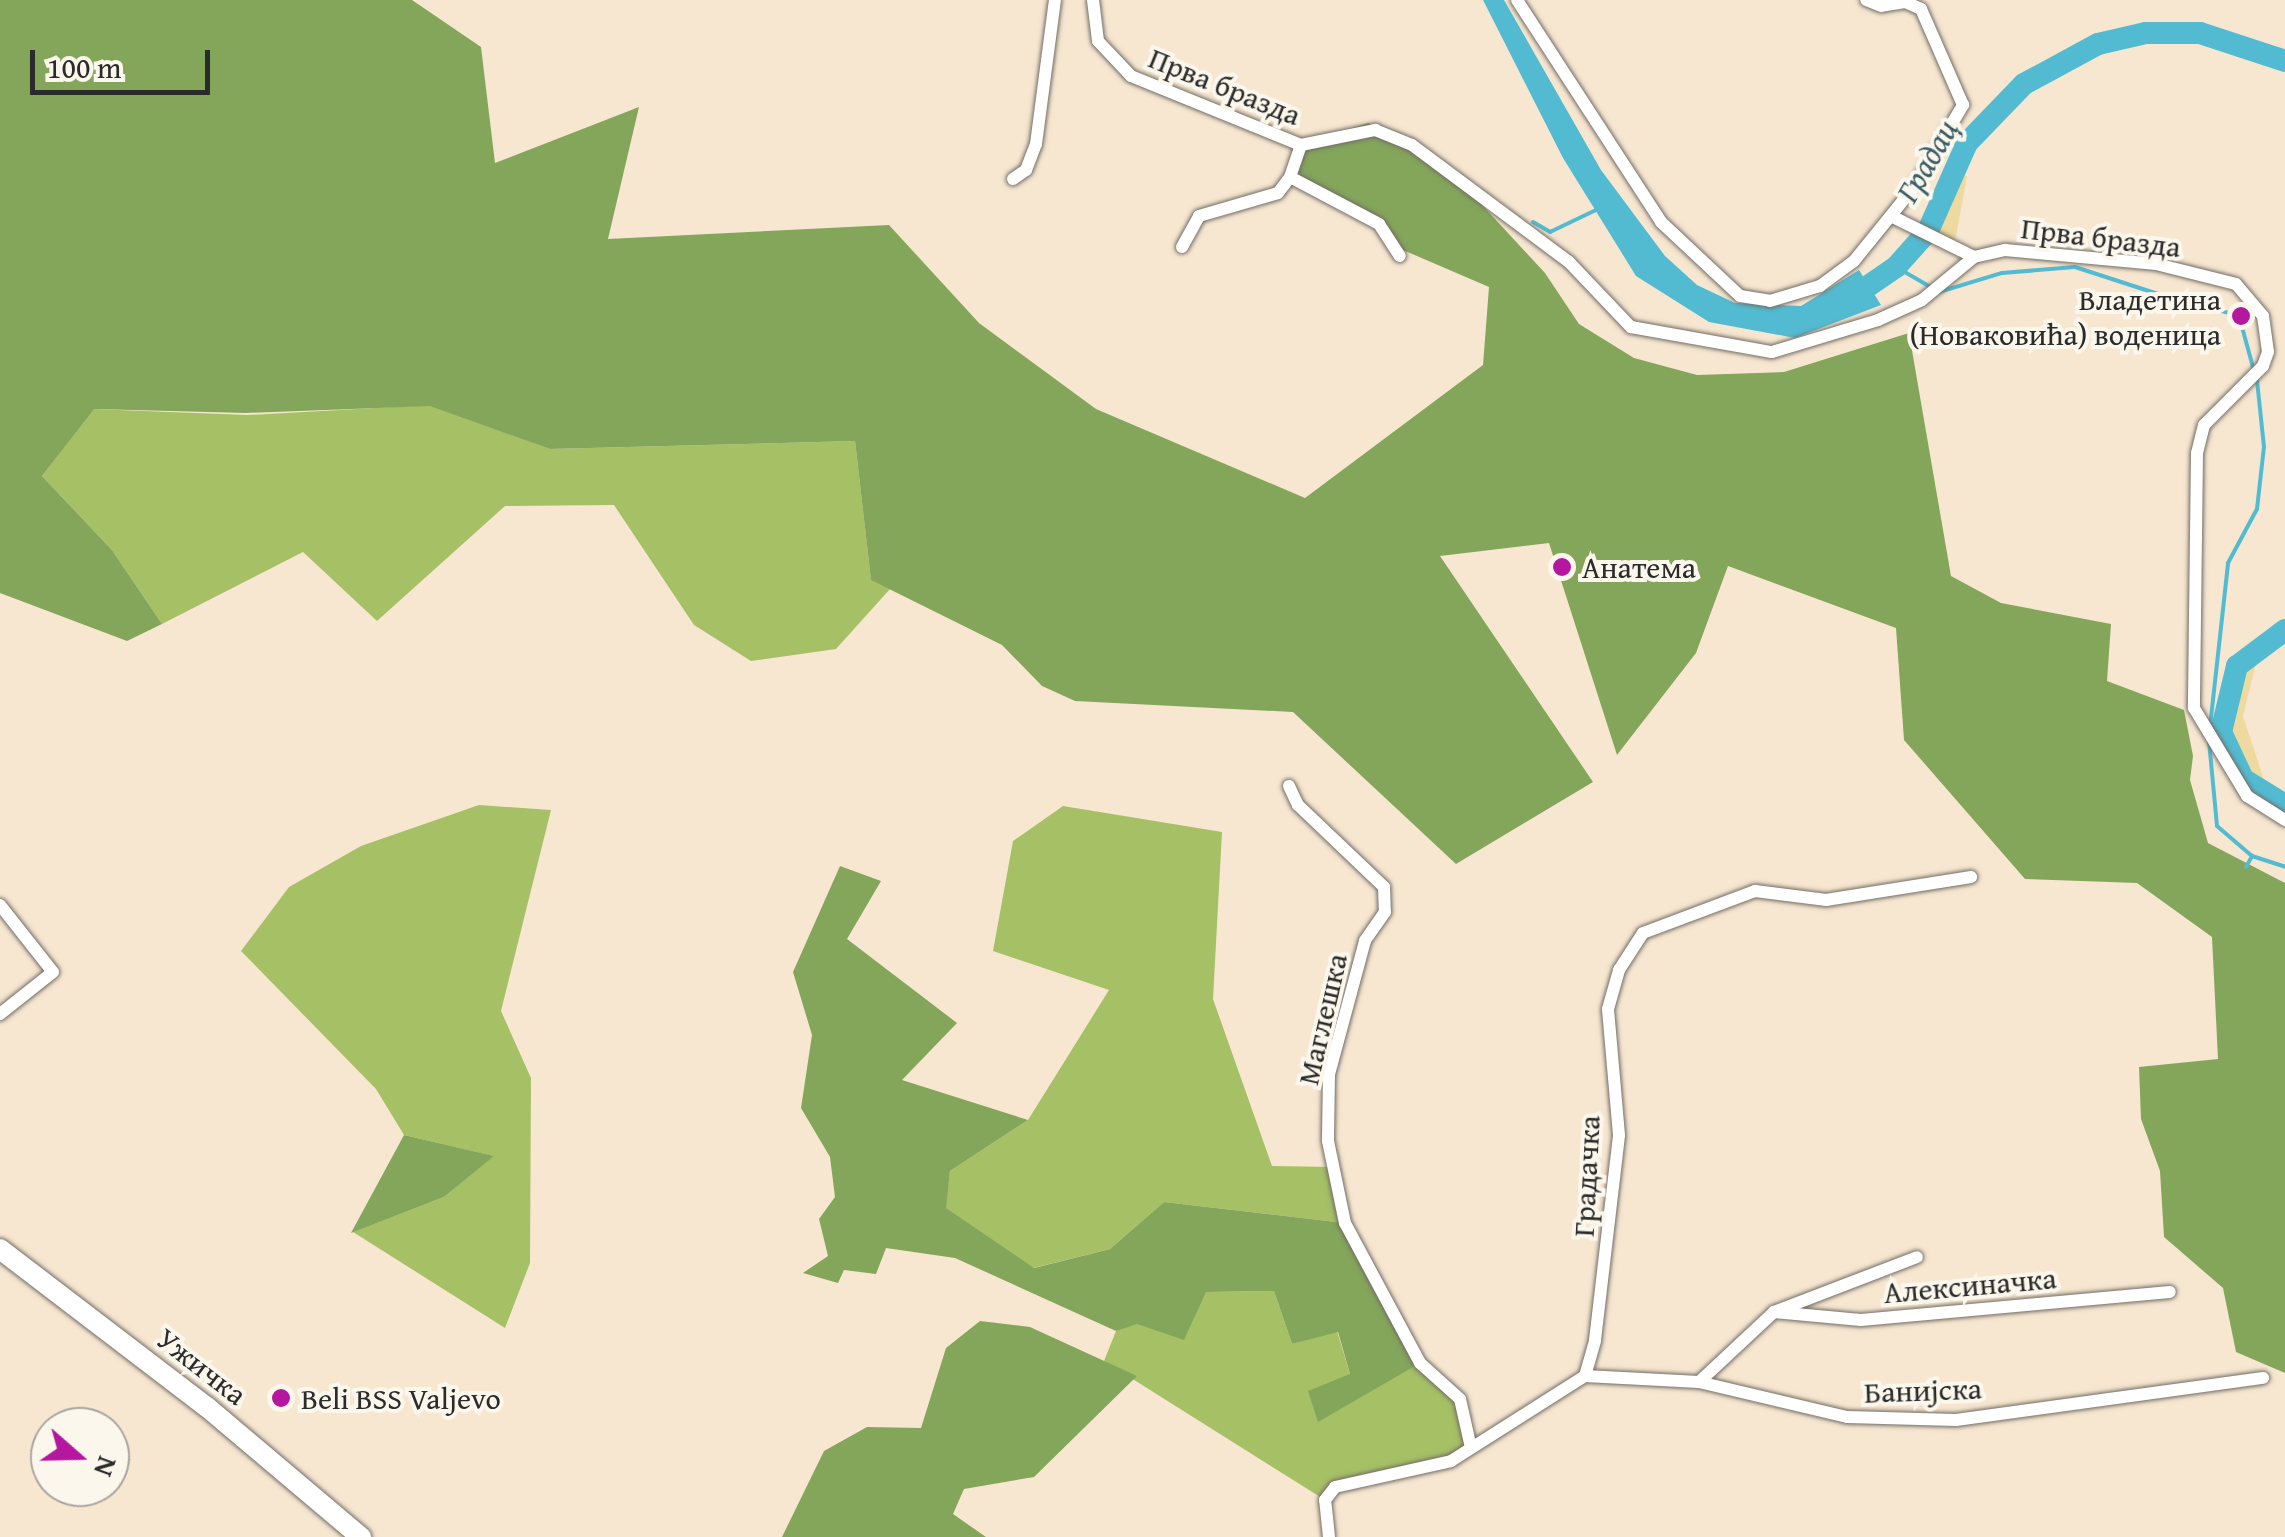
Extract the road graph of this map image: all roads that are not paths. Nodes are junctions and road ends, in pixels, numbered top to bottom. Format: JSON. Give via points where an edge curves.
{"nodes":[{"id":1,"x":1055,"y":0,"type":"edge"},
{"id":2,"x":1094,"y":0,"type":"edge"},
{"id":3,"x":1517,"y":0,"type":"edge"},
{"id":4,"x":1866,"y":0,"type":"edge"},
{"id":5,"x":1301,"y":145,"type":"junction"},
{"id":6,"x":1290,"y":177,"type":"junction"},
{"id":7,"x":1013,"y":179,"type":"dead end"},
{"id":8,"x":1897,"y":219,"type":"junction"},
{"id":9,"x":1182,"y":247,"type":"dead end"},
{"id":10,"x":1400,"y":256,"type":"dead end"},
{"id":11,"x":1974,"y":257,"type":"junction"},
{"id":12,"x":1288,"y":786,"type":"dead end"},
{"id":13,"x":2285,"y":820,"type":"edge"},
{"id":14,"x":1971,"y":877,"type":"dead end"},
{"id":15,"x":0,"y":905,"type":"edge"},
{"id":16,"x":0,"y":1014,"type":"edge"},
{"id":17,"x":0,"y":1250,"type":"edge"},
{"id":18,"x":1917,"y":1256,"type":"dead end"},
{"id":19,"x":2170,"y":1292,"type":"dead end"},
{"id":20,"x":1774,"y":1312,"type":"junction"},
{"id":21,"x":1584,"y":1376,"type":"junction"},
{"id":22,"x":2263,"y":1378,"type":"dead end"},
{"id":23,"x":1698,"y":1382,"type":"junction"},
{"id":24,"x":1472,"y":1448,"type":"junction"},
{"id":25,"x":361,"y":1537,"type":"edge"},
{"id":26,"x":1329,"y":1537,"type":"edge"}],
"edges":[{"from":1,"to":7,"type":"street","via":[[1036,144],[1026,170]]},
{"from":2,"to":5,"type":"street","name":"Прва бразда","via":[[1098,41],[1131,76]]},
{"from":3,"to":8,"type":"street","via":[[1662,222],[1740,296],[1770,301],[1820,286]]},
{"from":4,"to":8,"type":"street","via":[[1921,10],[1963,105]]},
{"from":5,"to":6,"type":"street"},
{"from":5,"to":11,"type":"street","name":"Прва бразда","via":[[1375,130],[1412,145],[1569,262],[1631,327],[1772,352],[1922,300]]},
{"from":6,"to":9,"type":"street","via":[[1278,194],[1199,216]]},
{"from":6,"to":10,"type":"street","via":[[1379,224]]},
{"from":8,"to":11,"type":"street"},
{"from":11,"to":13,"type":"street","name":"Прва бразда","via":[[2036,250],[2156,264],[2236,284],[2264,316],[2263,366],[2204,426],[2197,452],[2194,708],[2220,760],[2266,814]]},
{"from":12,"to":24,"type":"street","name":"Маглешка","via":[[1298,805],[1384,887],[1385,912],[1366,941],[1330,1074],[1328,1140],[1344,1223],[1420,1363],[1460,1400]]},
{"from":14,"to":21,"type":"street","name":"Градачка","via":[[1826,900],[1755,891],[1643,933],[1618,970],[1608,1009],[1618,1135],[1595,1340]]},
{"from":15,"to":16,"type":"street","via":[[54,972]]},
{"from":17,"to":25,"type":"main road","name":"Ужичка","via":[[207,1407]]},
{"from":18,"to":20,"type":"street"},
{"from":19,"to":20,"type":"street","name":"Алексиначка","via":[[1861,1320]]},
{"from":20,"to":23,"type":"street"},
{"from":21,"to":23,"type":"street","name":"Банијска"},
{"from":21,"to":24,"type":"street"},
{"from":22,"to":23,"type":"street","name":"Банијска","via":[[1956,1420],[1847,1418]]},
{"from":24,"to":26,"type":"street","via":[[1452,1460],[1347,1480],[1325,1500]]}]}
